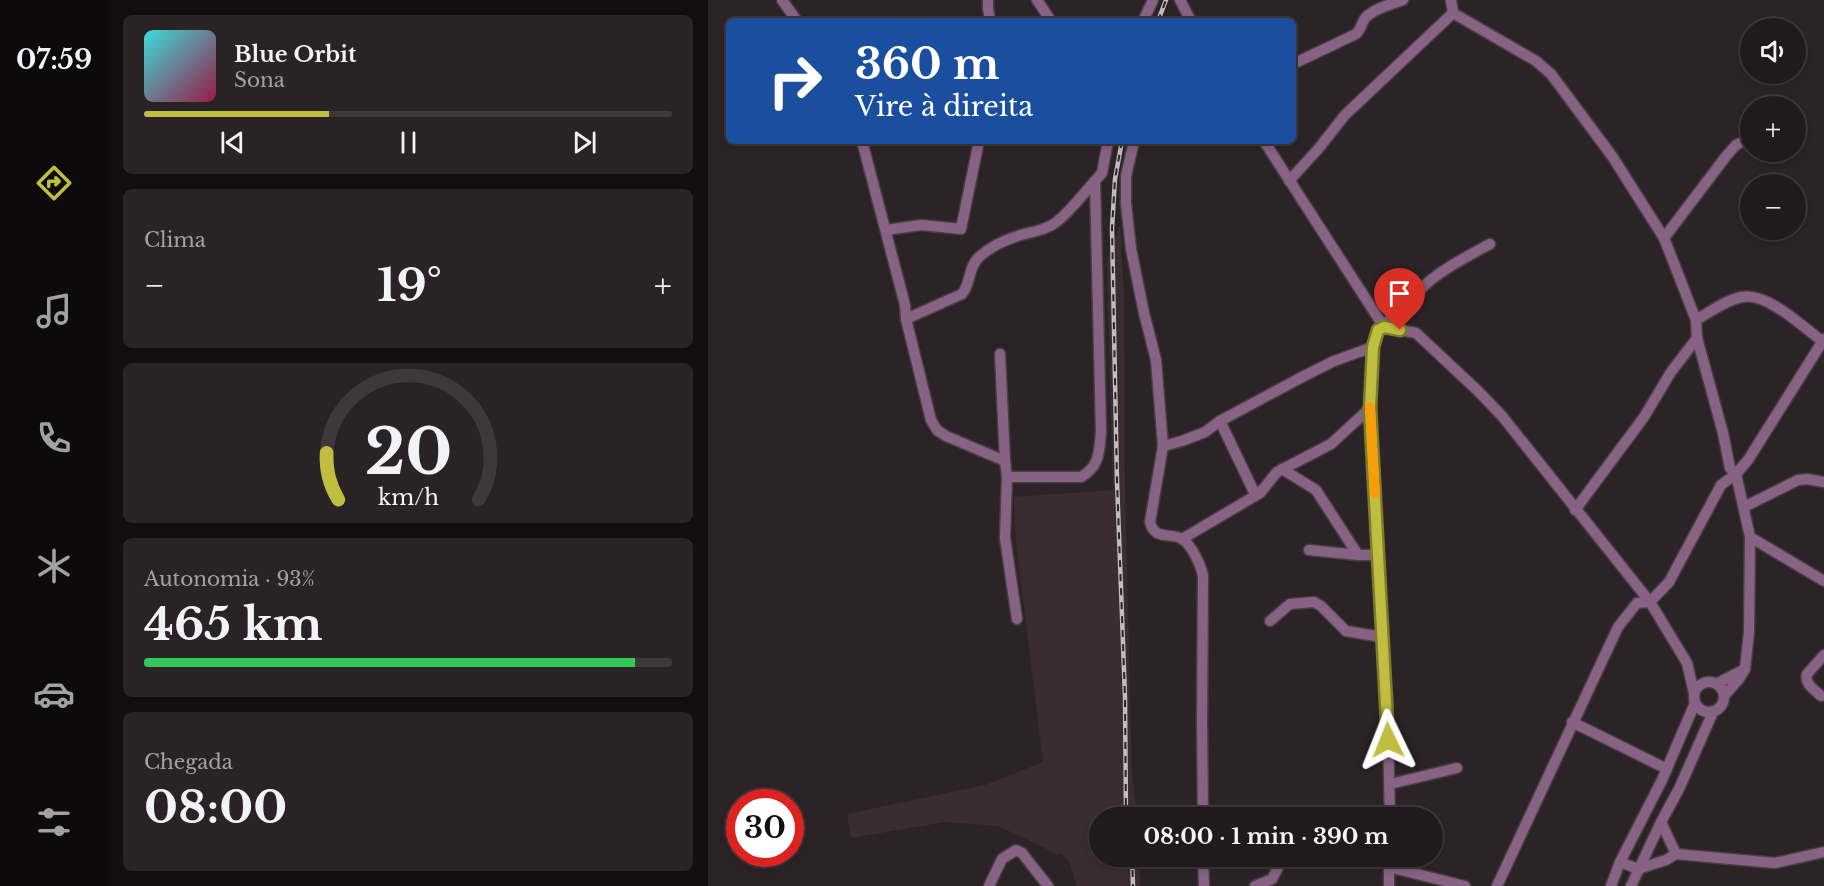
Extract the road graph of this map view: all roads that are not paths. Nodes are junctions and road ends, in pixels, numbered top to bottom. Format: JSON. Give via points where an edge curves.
{"nodes":[{"id":1,"x":782,"y":0,"type":"edge"},
{"id":2,"x":988,"y":0,"type":"edge"},
{"id":3,"x":1037,"y":0,"type":"edge"},
{"id":4,"x":1153,"y":0,"type":"edge"},
{"id":5,"x":1180,"y":0,"type":"edge"},
{"id":6,"x":1403,"y":0,"type":"edge"},
{"id":7,"x":1451,"y":0,"type":"edge"},
{"id":8,"x":1453,"y":13,"type":"junction"},
{"id":9,"x":795,"y":18,"type":"edge"},
{"id":10,"x":990,"y":18,"type":"edge"},
{"id":11,"x":1049,"y":18,"type":"edge"},
{"id":12,"x":1142,"y":18,"type":"edge"},
{"id":13,"x":1187,"y":18,"type":"edge"},
{"id":14,"x":1296,"y":63,"type":"edge"},
{"id":15,"x":863,"y":144,"type":"edge"},
{"id":16,"x":978,"y":144,"type":"edge"},
{"id":17,"x":1107,"y":144,"type":"edge"},
{"id":18,"x":1133,"y":144,"type":"edge"},
{"id":19,"x":1266,"y":144,"type":"edge"},
{"id":20,"x":1740,"y":144,"type":"edge"},
{"id":21,"x":1095,"y":181,"type":"junction"},
{"id":22,"x":1289,"y":181,"type":"junction"},
{"id":23,"x":886,"y":230,"type":"junction"},
{"id":24,"x":1664,"y":238,"type":"junction"},
{"id":25,"x":1490,"y":244,"type":"dead end"},
{"id":26,"x":906,"y":319,"type":"junction"},
{"id":27,"x":1696,"y":320,"type":"junction"},
{"id":28,"x":1384,"y":325,"type":"junction"},
{"id":29,"x":1697,"y":338,"type":"junction"},
{"id":30,"x":1824,"y":339,"type":"edge"},
{"id":31,"x":1373,"y":347,"type":"junction"},
{"id":32,"x":1000,"y":354,"type":"dead end"},
{"id":33,"x":1370,"y":408,"type":"junction"},
{"id":34,"x":1220,"y":421,"type":"junction"},
{"id":35,"x":1163,"y":446,"type":"junction"},
{"id":36,"x":1005,"y":461,"type":"junction"},
{"id":37,"x":1282,"y":469,"type":"junction"},
{"id":38,"x":1736,"y":474,"type":"junction"},
{"id":39,"x":1007,"y":477,"type":"junction"},
{"id":40,"x":1824,"y":482,"type":"edge"},
{"id":41,"x":1255,"y":494,"type":"junction"},
{"id":42,"x":1744,"y":507,"type":"junction"},
{"id":43,"x":1575,"y":510,"type":"junction"},
{"id":44,"x":1750,"y":537,"type":"junction"},
{"id":45,"x":1182,"y":539,"type":"junction"},
{"id":46,"x":1309,"y":550,"type":"dead end"},
{"id":47,"x":1358,"y":555,"type":"junction"},
{"id":48,"x":1378,"y":555,"type":"junction"},
{"id":49,"x":1824,"y":581,"type":"edge"},
{"id":50,"x":1650,"y":602,"type":"junction"},
{"id":51,"x":1017,"y":619,"type":"dead end"},
{"id":52,"x":1270,"y":621,"type":"dead end"},
{"id":53,"x":1382,"y":637,"type":"junction"},
{"id":54,"x":1824,"y":655,"type":"edge"},
{"id":55,"x":1687,"y":663,"type":"junction"},
{"id":56,"x":1745,"y":669,"type":"junction"},
{"id":57,"x":1713,"y":683,"type":"junction"},
{"id":58,"x":1724,"y":696,"type":"junction"},
{"id":59,"x":1821,"y":696,"type":"dead end"},
{"id":60,"x":1695,"y":698,"type":"junction"},
{"id":61,"x":1713,"y":712,"type":"junction"},
{"id":62,"x":1572,"y":722,"type":"junction"},
{"id":63,"x":1457,"y":768,"type":"dead end"},
{"id":64,"x":1664,"y":774,"type":"junction"},
{"id":65,"x":1390,"y":784,"type":"junction"},
{"id":66,"x":1679,"y":789,"type":"junction"},
{"id":67,"x":1203,"y":807,"type":"edge"},
{"id":68,"x":1390,"y":807,"type":"edge"},
{"id":69,"x":1661,"y":822,"type":"junction"},
{"id":70,"x":1824,"y":852,"type":"edge"},
{"id":71,"x":1676,"y":854,"type":"junction"},
{"id":72,"x":1620,"y":862,"type":"junction"},
{"id":73,"x":1203,"y":867,"type":"edge"},
{"id":74,"x":1278,"y":867,"type":"edge"},
{"id":75,"x":1389,"y":867,"type":"edge"},
{"id":76,"x":1405,"y":867,"type":"edge"},
{"id":77,"x":1638,"y":869,"type":"junction"},
{"id":78,"x":988,"y":886,"type":"edge"},
{"id":79,"x":1048,"y":886,"type":"edge"},
{"id":80,"x":1204,"y":886,"type":"edge"},
{"id":81,"x":1255,"y":886,"type":"edge"},
{"id":82,"x":1389,"y":886,"type":"edge"},
{"id":83,"x":1465,"y":886,"type":"edge"},
{"id":84,"x":1497,"y":886,"type":"edge"},
{"id":85,"x":1611,"y":886,"type":"edge"},
{"id":86,"x":1631,"y":886,"type":"edge"}],
"edges":[{"from":1,"to":9,"type":"street"},
{"from":2,"to":10,"type":"street"},
{"from":3,"to":11,"type":"street"},
{"from":4,"to":12,"type":"street"},
{"from":5,"to":13,"type":"street"},
{"from":6,"to":14,"type":"street","via":[[1368,15],[1356,34]]},
{"from":7,"to":8,"type":"street"},
{"from":8,"to":22,"type":"street","via":[[1345,115]]},
{"from":8,"to":24,"type":"street","via":[[1536,61],[1551,74],[1612,156]]},
{"from":15,"to":23,"type":"street"},
{"from":16,"to":23,"type":"street","via":[[961,228],[921,225]]},
{"from":17,"to":21,"type":"street","via":[[1102,173]]},
{"from":18,"to":35,"type":"street","via":[[1126,176],[1126,203],[1131,249],[1156,360]]},
{"from":19,"to":22,"type":"street"},
{"from":20,"to":24,"type":"street","via":[[1727,155]]},
{"from":21,"to":26,"type":"street","via":[[1057,222],[1001,243],[976,259],[962,294]]},
{"from":21,"to":39,"type":"street","via":[[1101,432],[1097,460],[1091,471],[1081,477]]},
{"from":22,"to":28,"type":"street"},
{"from":23,"to":26,"type":"street"},
{"from":24,"to":27,"type":"street"},
{"from":25,"to":28,"type":"street","via":[[1426,285]]},
{"from":26,"to":36,"type":"street","via":[[934,426],[946,436]]},
{"from":27,"to":29,"type":"street"},
{"from":27,"to":30,"type":"street","via":[[1734,299],[1751,297],[1767,301]]},
{"from":28,"to":31,"type":"street","via":[[1378,330]]},
{"from":28,"to":43,"type":"street","via":[[1416,333],[1478,390]]},
{"from":29,"to":38,"type":"street","via":[[1730,468]]},
{"from":29,"to":43,"type":"street"},
{"from":30,"to":38,"type":"street"},
{"from":31,"to":33,"type":"street"},
{"from":31,"to":34,"type":"street","via":[[1334,361]]},
{"from":32,"to":36,"type":"street"},
{"from":33,"to":37,"type":"street","via":[[1331,444]]},
{"from":33,"to":48,"type":"street"},
{"from":34,"to":35,"type":"street","via":[[1205,432]]},
{"from":34,"to":41,"type":"street"},
{"from":35,"to":45,"type":"street","via":[[1150,522],[1157,533]]},
{"from":36,"to":39,"type":"street"},
{"from":37,"to":41,"type":"street"},
{"from":37,"to":47,"type":"street","via":[[1316,490]]},
{"from":38,"to":42,"type":"street"},
{"from":38,"to":50,"type":"street","via":[[1721,485],[1669,582]]},
{"from":39,"to":51,"type":"street","via":[[1005,538]]},
{"from":40,"to":42,"type":"street","via":[[1798,480]]},
{"from":41,"to":45,"type":"street"},
{"from":42,"to":44,"type":"street"},
{"from":43,"to":50,"type":"street"},
{"from":44,"to":49,"type":"street"},
{"from":44,"to":56,"type":"street"},
{"from":45,"to":67,"type":"street","via":[[1196,556],[1203,576]]},
{"from":46,"to":47,"type":"street"},
{"from":47,"to":48,"type":"street"},
{"from":48,"to":53,"type":"street"},
{"from":50,"to":55,"type":"street"},
{"from":50,"to":62,"type":"street","via":[[1637,603],[1617,627]]},
{"from":52,"to":53,"type":"street","via":[[1294,602],[1314,602],[1346,631]]},
{"from":53,"to":65,"type":"street"},
{"from":54,"to":59,"type":"street","via":[[1806,677]]},
{"from":55,"to":57,"type":"street"},
{"from":55,"to":60,"type":"street"},
{"from":56,"to":57,"type":"street"},
{"from":56,"to":58,"type":"street"},
{"from":57,"to":58,"type":"street"},
{"from":57,"to":60,"type":"street","via":[[1701,685]]},
{"from":58,"to":61,"type":"street","via":[[1722,706]]},
{"from":60,"to":61,"type":"street","via":[[1702,711]]},
{"from":60,"to":64,"type":"street"},
{"from":61,"to":66,"type":"street"},
{"from":62,"to":64,"type":"street"},
{"from":62,"to":84,"type":"street"},
{"from":63,"to":65,"type":"street"},
{"from":64,"to":66,"type":"street"},
{"from":64,"to":72,"type":"street"},
{"from":65,"to":68,"type":"street"},
{"from":66,"to":69,"type":"street"},
{"from":69,"to":71,"type":"street"},
{"from":69,"to":77,"type":"street"},
{"from":70,"to":71,"type":"street","via":[[1775,863]]},
{"from":71,"to":77,"type":"street"},
{"from":72,"to":77,"type":"street"},
{"from":72,"to":85,"type":"street"},
{"from":73,"to":80,"type":"street"},
{"from":74,"to":81,"type":"street","via":[[1272,879]]},
{"from":75,"to":82,"type":"street"},
{"from":76,"to":83,"type":"street"},
{"from":77,"to":86,"type":"street"},
{"from":78,"to":79,"type":"street","via":[[1002,859],[1016,850]]}]}
